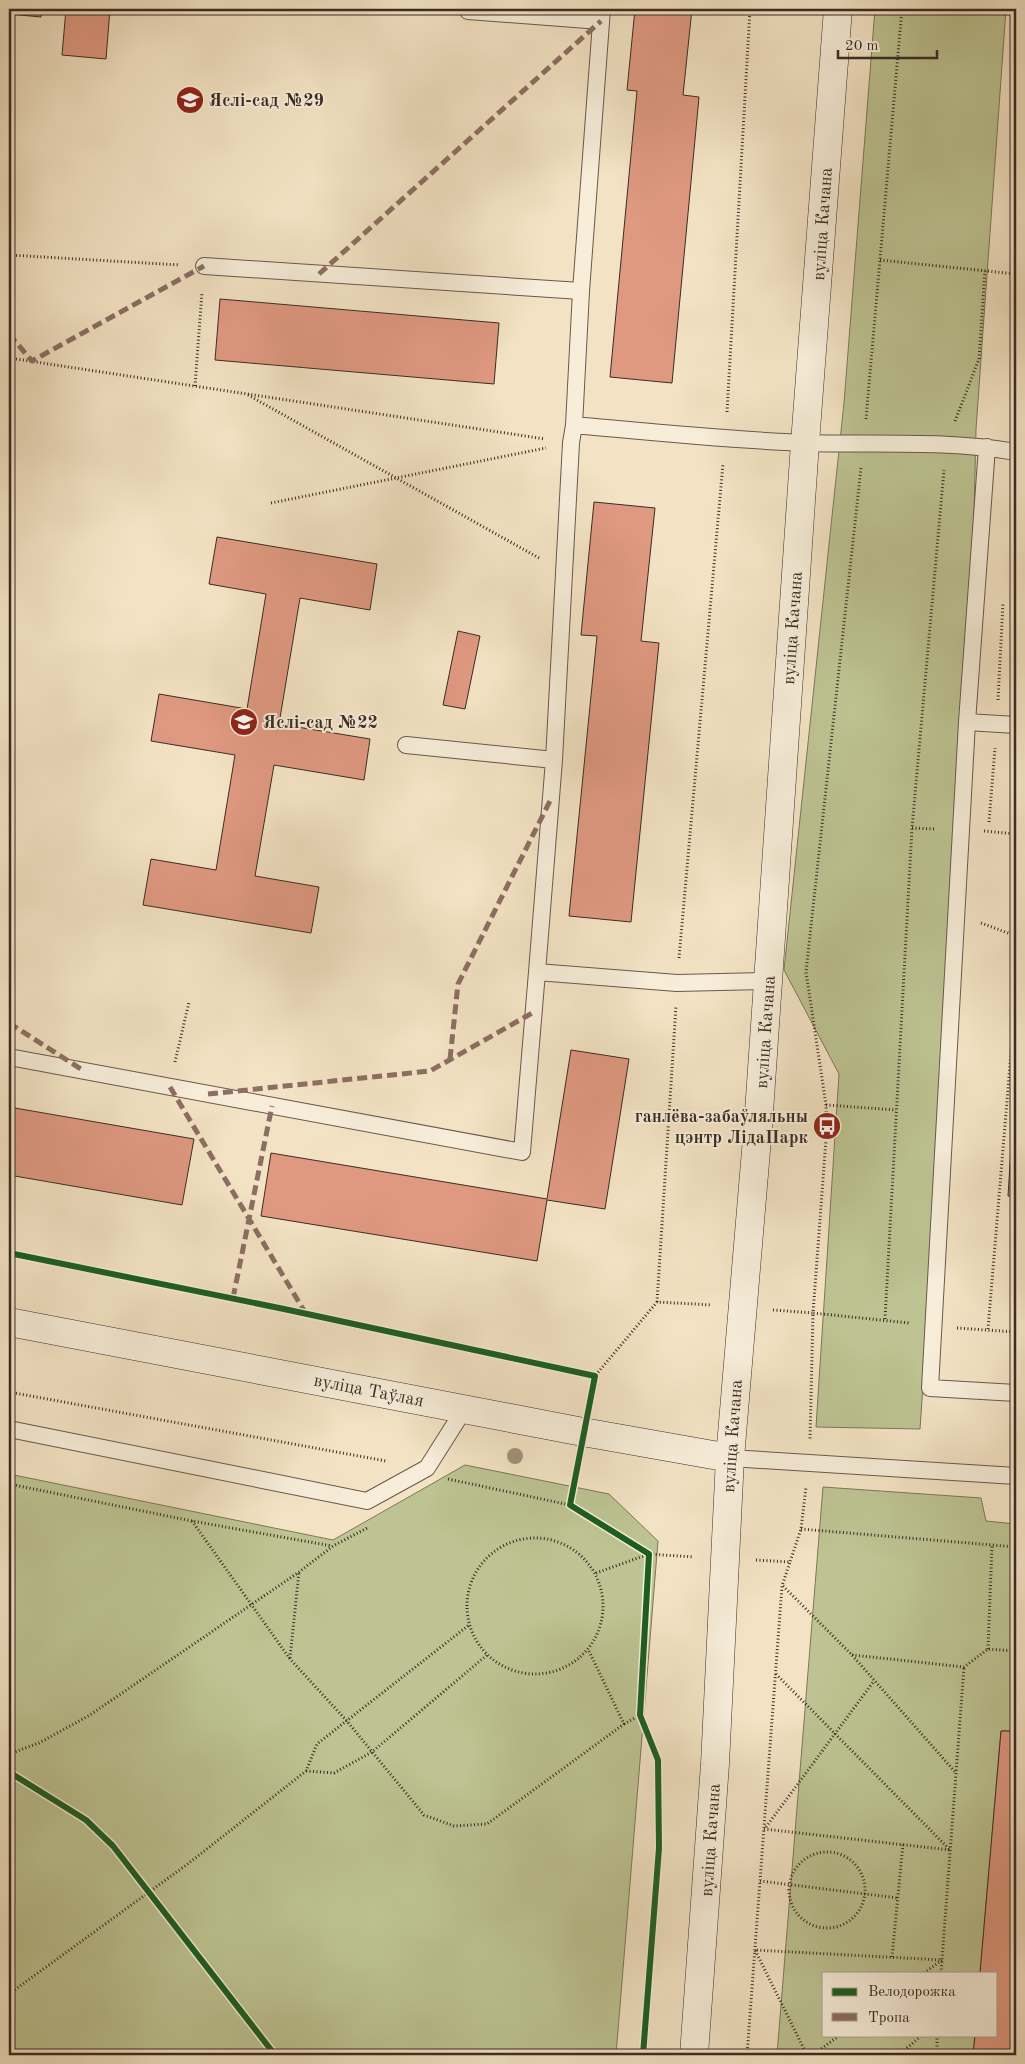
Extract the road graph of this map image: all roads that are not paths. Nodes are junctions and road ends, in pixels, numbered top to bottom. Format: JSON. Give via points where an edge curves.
{"nodes":[{"id":1,"x":838,"y":9,"type":"edge"},
{"id":2,"x":468,"y":11,"type":"dead end"},
{"id":3,"x":601,"y":15,"type":"edge"},
{"id":4,"x":204,"y":266,"type":"road end"},
{"id":5,"x":581,"y":291,"type":"junction"},
{"id":6,"x":574,"y":425,"type":"junction"},
{"id":7,"x":805,"y":443,"type":"junction"},
{"id":8,"x":988,"y":448,"type":"junction"},
{"id":9,"x":1015,"y":449,"type":"edge"},
{"id":10,"x":967,"y":722,"type":"junction"},
{"id":11,"x":1016,"y":725,"type":"edge"},
{"id":12,"x":406,"y":745,"type":"dead end"},
{"id":13,"x":554,"y":760,"type":"junction"},
{"id":14,"x":537,"y":972,"type":"junction"},
{"id":15,"x":768,"y":981,"type":"junction"},
{"id":16,"x":9,"y":1057,"type":"edge"},
{"id":17,"x":9,"y":1322,"type":"edge"},
{"id":18,"x":1016,"y":1393,"type":"edge"},
{"id":19,"x":465,"y":1408,"type":"junction"},
{"id":20,"x":9,"y":1429,"type":"edge"},
{"id":21,"x":730,"y":1458,"type":"junction"},
{"id":22,"x":1016,"y":1476,"type":"edge"},
{"id":23,"x":694,"y":2055,"type":"edge"}],
"edges":[{"from":1,"to":7,"type":"main road","name":"вуліца Качана"},
{"from":2,"to":3,"type":"lane"},
{"from":3,"to":5,"type":"lane"},
{"from":4,"to":5,"type":"lane"},
{"from":5,"to":6,"type":"lane"},
{"from":6,"to":7,"type":"lane"},
{"from":6,"to":13,"type":"lane"},
{"from":7,"to":8,"type":"lane"},
{"from":7,"to":15,"type":"main road","name":"вуліца Качана"},
{"from":8,"to":9,"type":"lane"},
{"from":8,"to":10,"type":"lane"},
{"from":10,"to":11,"type":"lane"},
{"from":10,"to":18,"type":"lane","via":[[930,1388]]},
{"from":12,"to":13,"type":"lane"},
{"from":13,"to":14,"type":"lane"},
{"from":14,"to":15,"type":"lane","via":[[677,983]]},
{"from":14,"to":16,"type":"lane","via":[[522,1152]]},
{"from":15,"to":21,"type":"main road","name":"вуліца Качана"},
{"from":17,"to":19,"type":"main road","name":"вуліца Таўлая"},
{"from":19,"to":20,"type":"lane","via":[[427,1468],[367,1501]]},
{"from":19,"to":21,"type":"main road","name":"вуліца Таўлая"},
{"from":21,"to":22,"type":"lane"},
{"from":21,"to":23,"type":"main road","name":"вуліца Качана","via":[[715,1764]]}]}
